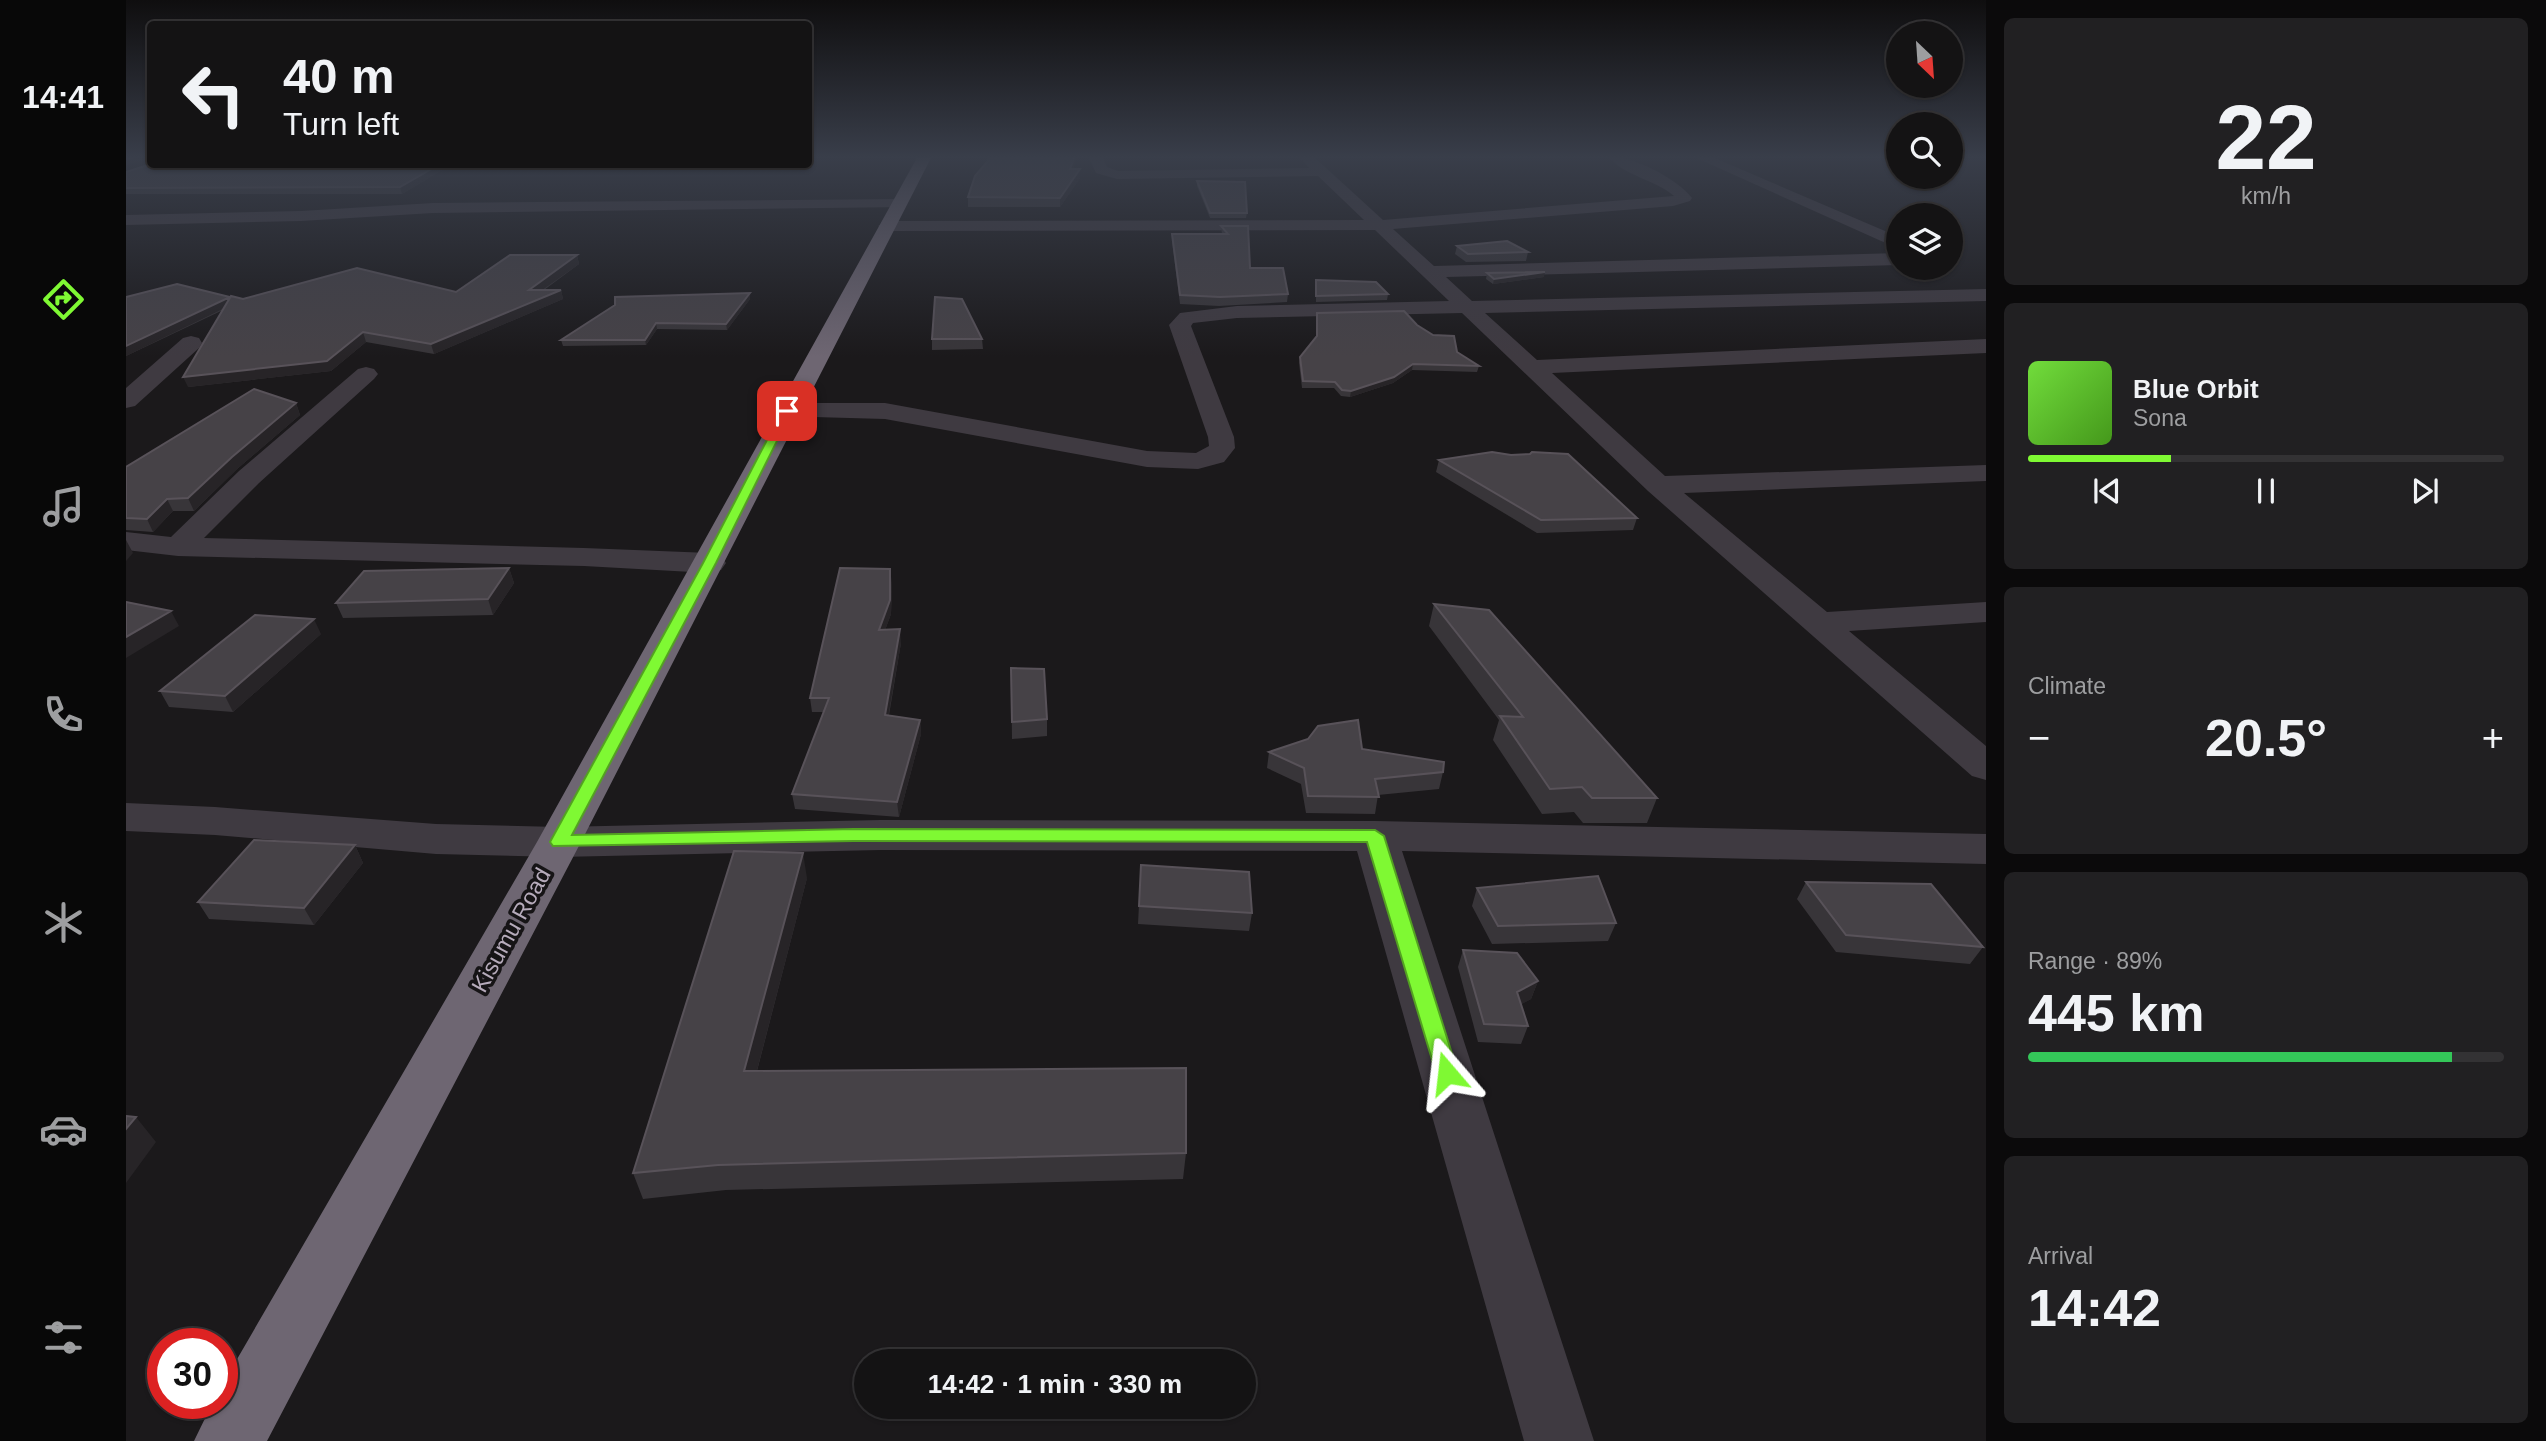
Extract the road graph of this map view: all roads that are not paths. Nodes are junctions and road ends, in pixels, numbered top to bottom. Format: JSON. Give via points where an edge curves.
{"nodes":[{"id":1,"x":889,"y":223,"type":"edge"},
{"id":2,"x":1295,"y":223,"type":"edge"},
{"id":3,"x":1401,"y":223,"type":"edge"},
{"id":4,"x":1852,"y":223,"type":"edge"},
{"id":5,"x":1380,"y":225,"type":"junction"},
{"id":6,"x":1886,"y":238,"type":"edge"},
{"id":7,"x":1886,"y":259,"type":"edge"},
{"id":8,"x":1430,"y":272,"type":"junction"},
{"id":9,"x":1986,"y":295,"type":"edge"},
{"id":10,"x":1469,"y":308,"type":"junction"},
{"id":11,"x":191,"y":343,"type":"dead end"},
{"id":12,"x":1986,"y":346,"type":"edge"},
{"id":13,"x":1532,"y":367,"type":"junction"},
{"id":14,"x":366,"y":373,"type":"dead end"},
{"id":15,"x":126,"y":401,"type":"edge"},
{"id":16,"x":787,"y":411,"type":"junction"},
{"id":17,"x":1986,"y":473,"type":"edge"},
{"id":18,"x":1658,"y":485,"type":"junction"},
{"id":19,"x":126,"y":541,"type":"edge"},
{"id":20,"x":178,"y":547,"type":"junction"},
{"id":21,"x":710,"y":563,"type":"junction"},
{"id":22,"x":1986,"y":612,"type":"edge"},
{"id":23,"x":1816,"y":623,"type":"junction"},
{"id":24,"x":1986,"y":767,"type":"edge"},
{"id":25,"x":126,"y":817,"type":"edge"},
{"id":26,"x":1375,"y":836,"type":"junction"},
{"id":27,"x":559,"y":842,"type":"junction"},
{"id":28,"x":1986,"y":849,"type":"edge"},
{"id":29,"x":229,"y":1441,"type":"edge"},
{"id":30,"x":1559,"y":1441,"type":"edge"}],
"edges":[{"from":1,"to":16,"type":"highway","name":"Kisumu Road"},
{"from":2,"to":5,"type":"street"},
{"from":3,"to":5,"type":"street"},
{"from":4,"to":6,"type":"street"},
{"from":5,"to":8,"type":"street"},
{"from":7,"to":8,"type":"street"},
{"from":8,"to":10,"type":"street"},
{"from":9,"to":10,"type":"street"},
{"from":10,"to":13,"type":"street"},
{"from":10,"to":16,"type":"street","via":[[1187,317],[1180,325],[1222,447],[1214,456],[1198,461],[1147,459],[885,411]]},
{"from":11,"to":15,"type":"street"},
{"from":12,"to":13,"type":"street"},
{"from":13,"to":18,"type":"street"},
{"from":14,"to":20,"type":"street"},
{"from":16,"to":21,"type":"highway","name":"Kisumu Road"},
{"from":17,"to":18,"type":"street"},
{"from":18,"to":23,"type":"street"},
{"from":19,"to":20,"type":"street"},
{"from":20,"to":21,"type":"street"},
{"from":21,"to":27,"type":"highway","name":"Kisumu Road"},
{"from":22,"to":23,"type":"street"},
{"from":23,"to":24,"type":"street"},
{"from":25,"to":27,"type":"street","via":[[436,839]]},
{"from":26,"to":27,"type":"street","via":[[854,835]]},
{"from":26,"to":28,"type":"street"},
{"from":26,"to":30,"type":"street"},
{"from":27,"to":29,"type":"highway","name":"Kisumu Road"}]}
